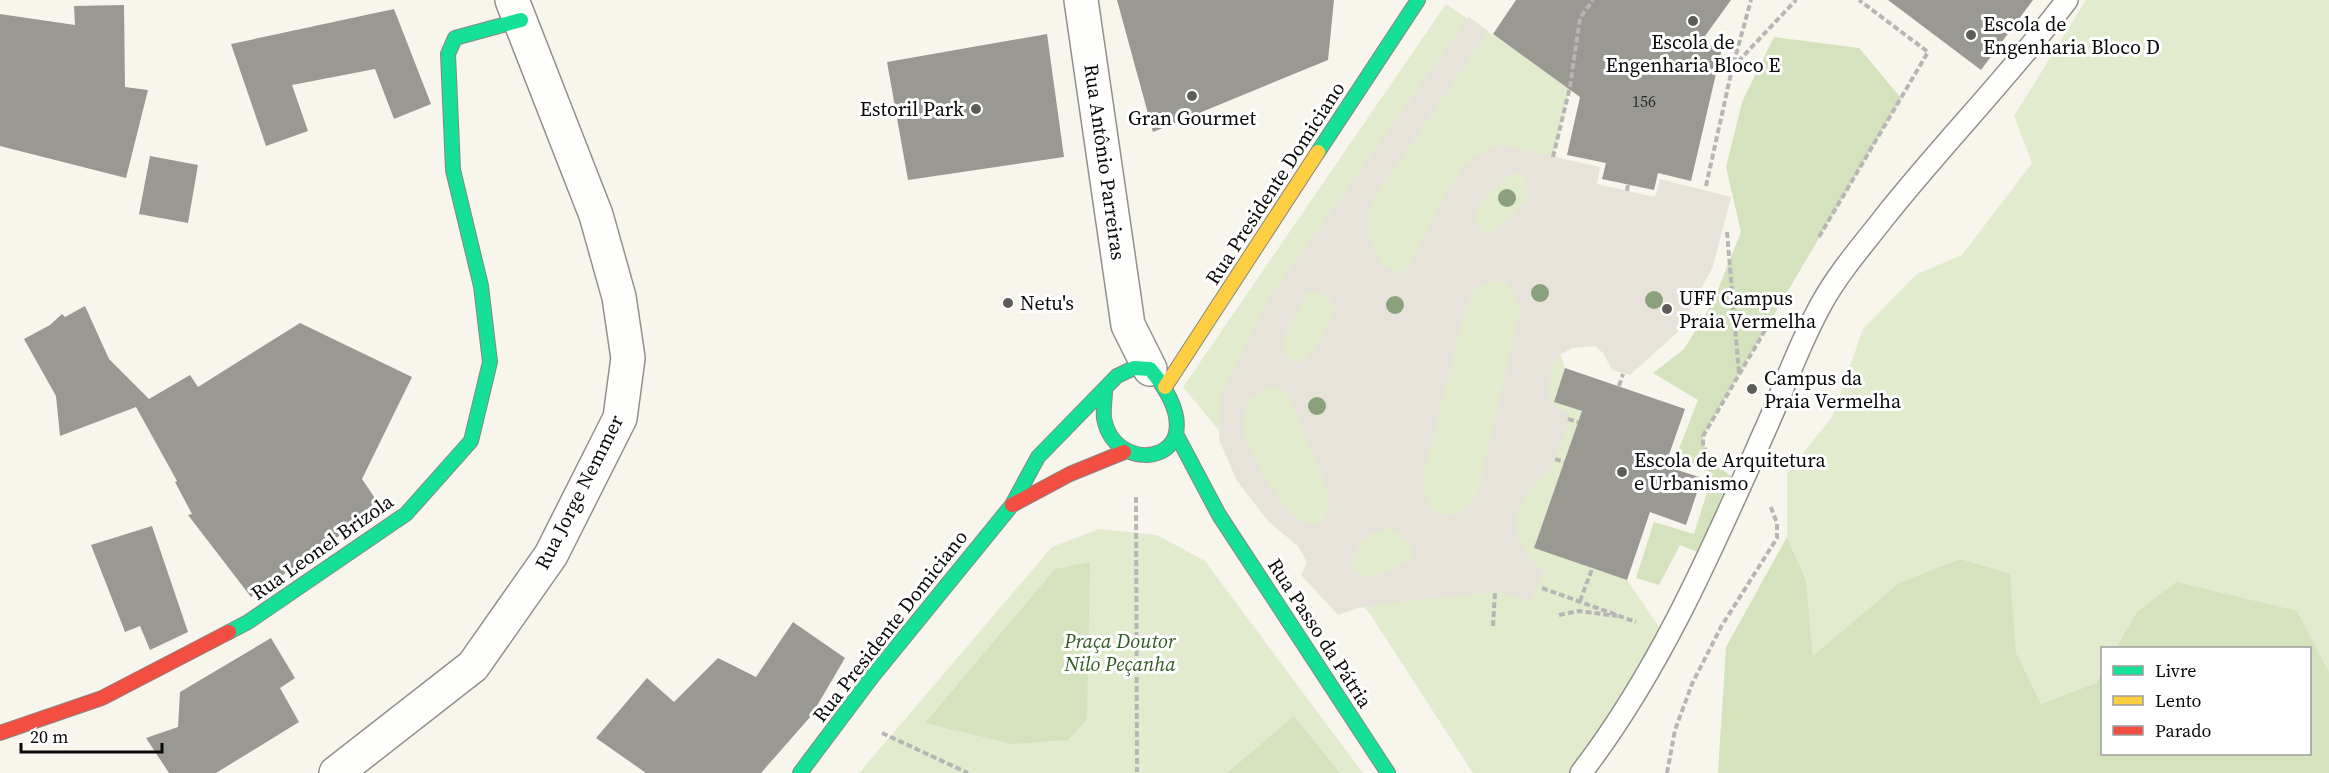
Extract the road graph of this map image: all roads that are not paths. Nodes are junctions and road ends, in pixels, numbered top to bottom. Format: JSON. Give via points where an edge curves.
{"nodes":[{"id":1,"x":1081,"y":0,"type":"edge"},
{"id":2,"x":1418,"y":0,"type":"edge"},
{"id":3,"x":2067,"y":0,"type":"edge"},
{"id":4,"x":517,"y":10,"type":"edge"},
{"id":5,"x":1128,"y":325,"type":"junction"},
{"id":6,"x":1158,"y":378,"type":"junction"},
{"id":7,"x":1111,"y":383,"type":"junction"},
{"id":8,"x":1176,"y":434,"type":"junction"},
{"id":9,"x":1129,"y":454,"type":"junction"},
{"id":10,"x":1152,"y":457,"type":"junction"},
{"id":11,"x":1167,"y":466,"type":"dead end"},
{"id":12,"x":1182,"y":479,"type":"dead end"},
{"id":13,"x":1012,"y":505,"type":"junction"},
{"id":14,"x":1219,"y":515,"type":"junction"},
{"id":15,"x":0,"y":733,"type":"edge"},
{"id":16,"x":336,"y":773,"type":"edge"},
{"id":17,"x":800,"y":773,"type":"edge"},
{"id":18,"x":1388,"y":773,"type":"edge"},
{"id":19,"x":1581,"y":773,"type":"edge"}],
"edges":[{"from":1,"to":5,"type":"street","name":"Rua Antônio Parreiras"},
{"from":2,"to":6,"type":"street","name":"Rua Presidente Domiciano"},
{"from":3,"to":19,"type":"lane","via":[[2031,49],[1916,177],[1841,270],[1821,304],[1671,632],[1609,736]]},
{"from":4,"to":15,"type":"street","name":"Rua Leonel Brizola","via":[[455,38],[448,54],[453,170],[481,286],[489,362],[471,441],[406,514],[248,622],[102,698]]},
{"from":4,"to":16,"type":"street","name":"Rua Jorge Nemmer","via":[[596,215],[619,297],[628,358],[620,418],[551,555],[474,666]]},
{"from":5,"to":6,"type":"street","name":"Rua Antônio Parreiras"},
{"from":5,"to":7,"type":"street","name":"Rua Antônio Parreiras"},
{"from":6,"to":7,"type":"street","via":[[1134,368]]},
{"from":6,"to":8,"type":"street","via":[[1177,411]]},
{"from":7,"to":9,"type":"street","via":[[1104,420],[1110,436]]},
{"from":7,"to":13,"type":"street","name":"Rua Presidente Domiciano","via":[[1038,458]]},
{"from":8,"to":10,"type":"street","via":[[1166,448]]},
{"from":8,"to":14,"type":"street","name":"Rua Passo da Pátria"},
{"from":9,"to":10,"type":"street"},
{"from":9,"to":13,"type":"street","name":"Rua Presidente Domiciano","via":[[1070,474]]},
{"from":10,"to":11,"type":"street"},
{"from":12,"to":14,"type":"street","name":"Rua Passo da Pátria"},
{"from":13,"to":17,"type":"street","name":"Rua Presidente Domiciano"},
{"from":14,"to":18,"type":"street","name":"Rua Passo da Pátria"}]}
